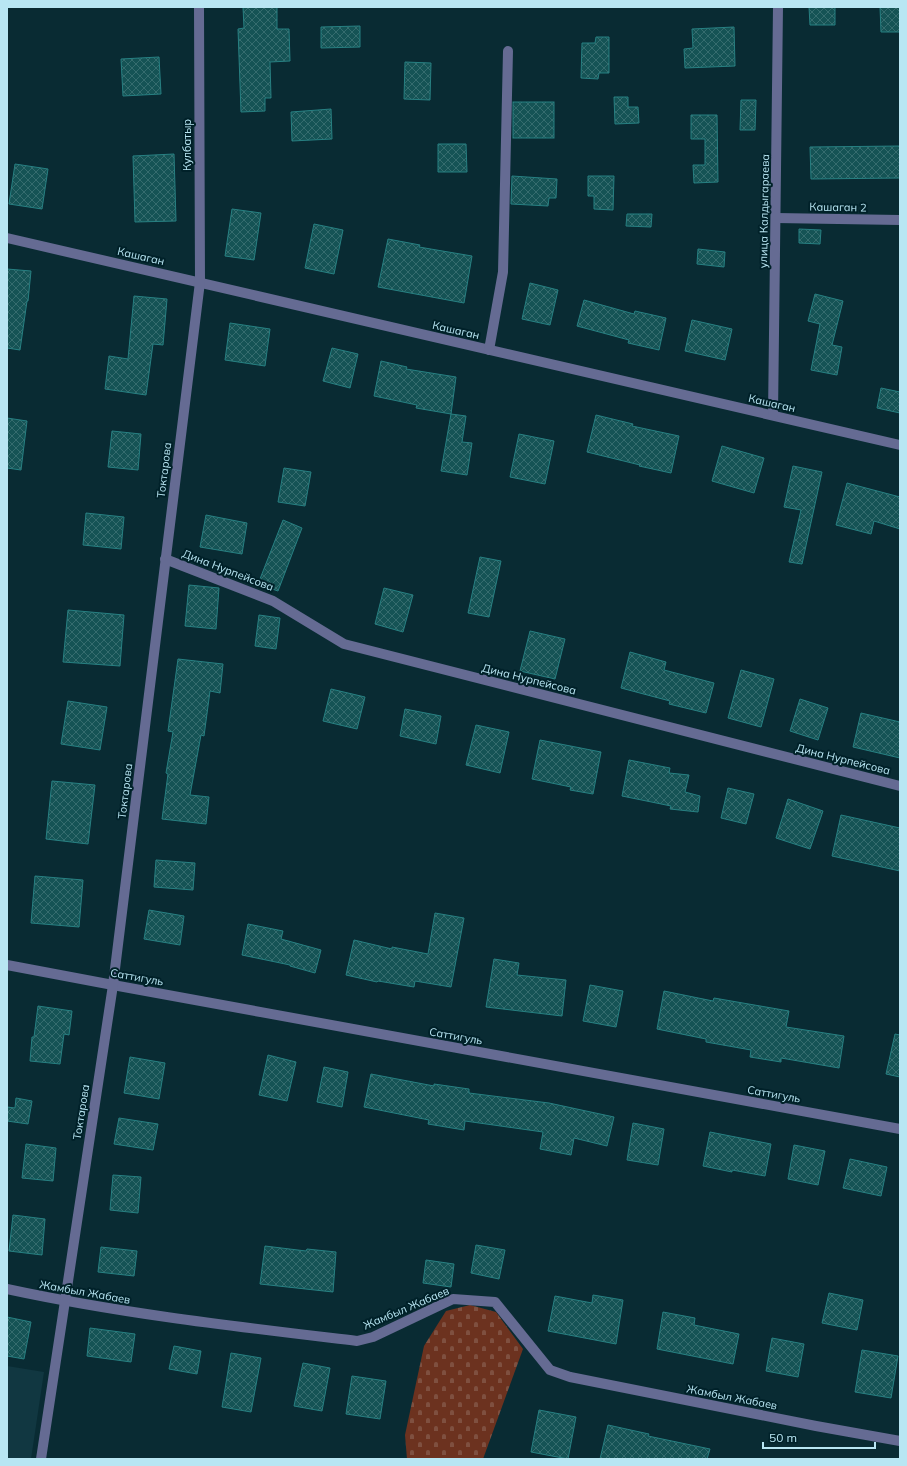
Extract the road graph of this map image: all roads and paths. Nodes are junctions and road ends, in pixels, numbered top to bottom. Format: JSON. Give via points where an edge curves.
{"nodes":[{"id":1,"x":199,"y":7,"type":"edge"},
{"id":2,"x":778,"y":7,"type":"edge"},
{"id":3,"x":508,"y":51,"type":"dead end"},
{"id":4,"x":776,"y":218,"type":"junction"},
{"id":5,"x":900,"y":220,"type":"edge"},
{"id":6,"x":7,"y":238,"type":"edge"},
{"id":7,"x":200,"y":282,"type":"junction"},
{"id":8,"x":489,"y":350,"type":"junction"},
{"id":9,"x":773,"y":415,"type":"junction"},
{"id":10,"x":900,"y":445,"type":"edge"},
{"id":11,"x":166,"y":559,"type":"junction"},
{"id":12,"x":900,"y":786,"type":"edge"},
{"id":13,"x":7,"y":965,"type":"edge"},
{"id":14,"x":113,"y":985,"type":"junction"},
{"id":15,"x":900,"y":1129,"type":"edge"},
{"id":16,"x":7,"y":1290,"type":"edge"},
{"id":17,"x":65,"y":1302,"type":"junction"},
{"id":18,"x":900,"y":1441,"type":"edge"},
{"id":19,"x":42,"y":1459,"type":"edge"}],
"edges":[{"from":1,"to":7,"type":"street","name":"Кулбатыр"},
{"from":2,"to":4,"type":"street","name":"улица Калдыгараева"},
{"from":3,"to":8,"type":"street","via":[[503,272]]},
{"from":4,"to":5,"type":"street","name":"Кашаган 2"},
{"from":4,"to":9,"type":"street","name":"улица Калдыгараева"},
{"from":6,"to":7,"type":"street","name":"Кашаган"},
{"from":7,"to":8,"type":"street","name":"Кашаган"},
{"from":7,"to":11,"type":"street","name":"Токтарова"},
{"from":8,"to":9,"type":"street","name":"Кашаган"},
{"from":9,"to":10,"type":"street","name":"Кашаган"},
{"from":11,"to":12,"type":"street","name":"Дина Нурпейсова","via":[[274,600],[344,644]]},
{"from":11,"to":14,"type":"street","name":"Токтарова"},
{"from":13,"to":14,"type":"street","name":"Саттигуль"},
{"from":14,"to":15,"type":"street","name":"Саттигуль"},
{"from":14,"to":17,"type":"street","name":"Токтарова"},
{"from":16,"to":17,"type":"street","name":"Жамбыл Жабаев"},
{"from":17,"to":18,"type":"street","name":"Жамбыл Жабаев","via":[[212,1324],[358,1341],[372,1337],[453,1299],[495,1302],[550,1370],[570,1377]]},
{"from":17,"to":19,"type":"street","name":"Токтарова"}]}
